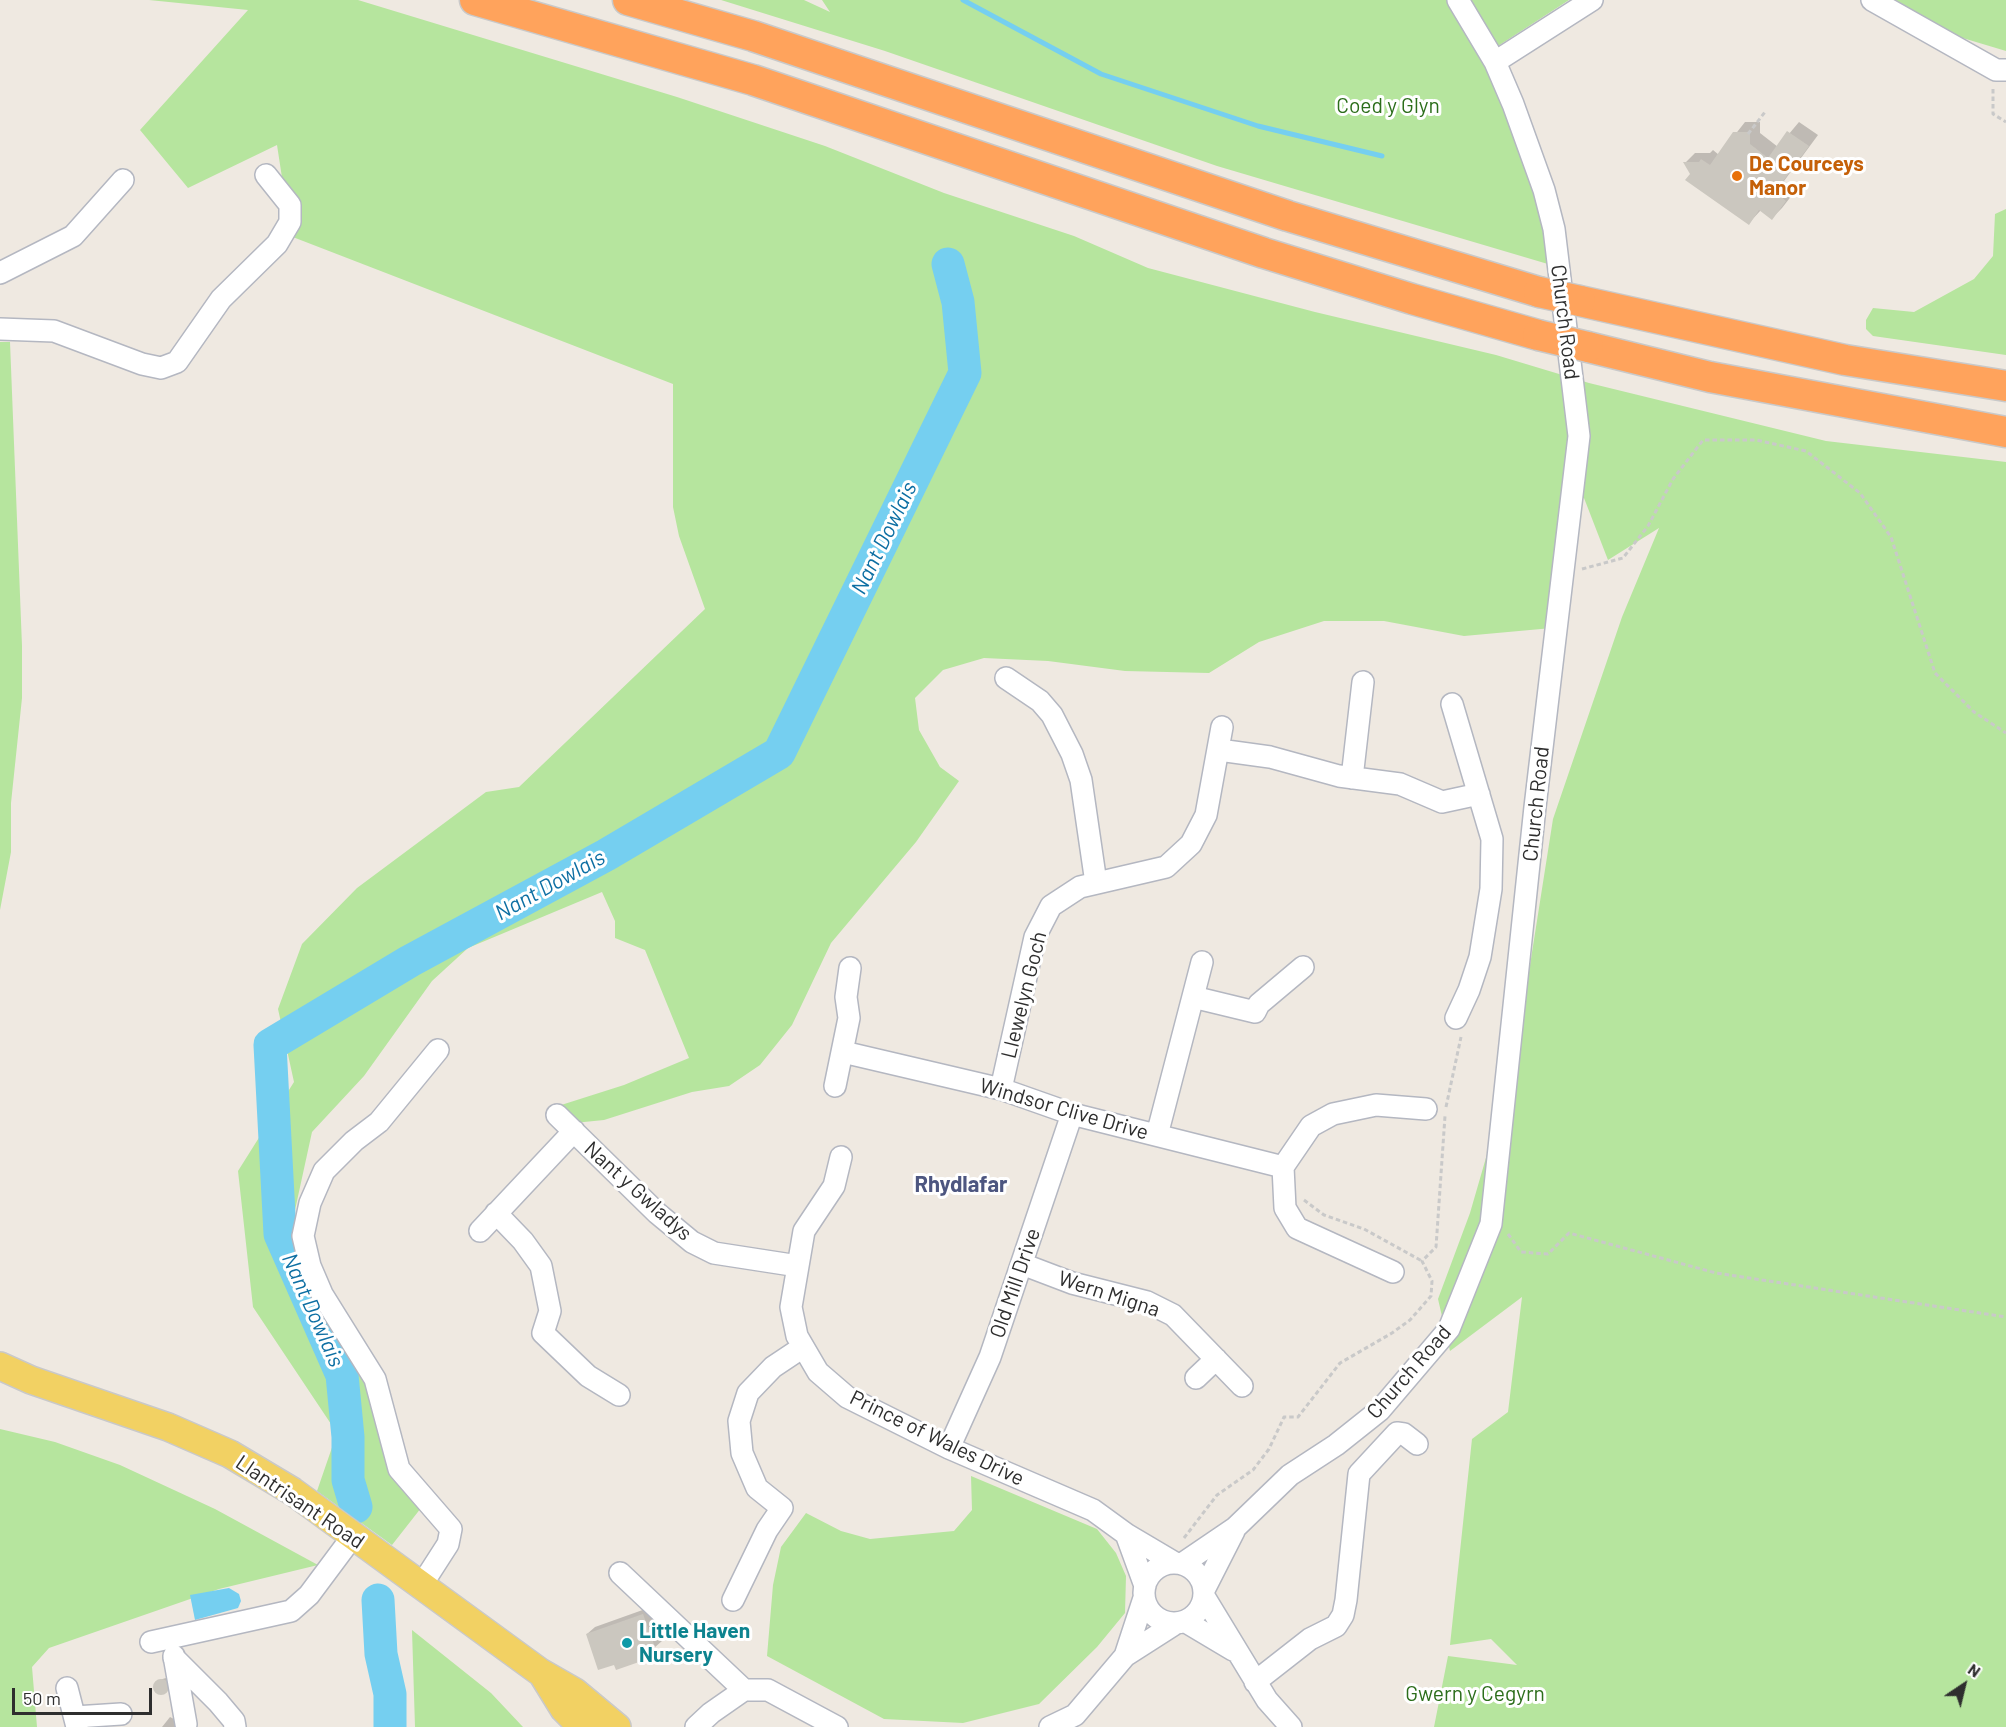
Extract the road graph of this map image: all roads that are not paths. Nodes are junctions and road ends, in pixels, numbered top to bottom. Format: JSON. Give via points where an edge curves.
{"nodes":[{"id":1,"x":475,"y":0,"type":"edge"},
{"id":2,"x":628,"y":0,"type":"edge"},
{"id":3,"x":1458,"y":0,"type":"edge"},
{"id":4,"x":1592,"y":0,"type":"edge"},
{"id":5,"x":1872,"y":0,"type":"edge"},
{"id":6,"x":1495,"y":62,"type":"junction"},
{"id":7,"x":2001,"y":70,"type":"edge"},
{"id":8,"x":266,"y":175,"type":"dead end"},
{"id":9,"x":123,"y":180,"type":"dead end"},
{"id":10,"x":0,"y":273,"type":"edge"},
{"id":11,"x":0,"y":328,"type":"edge"},
{"id":12,"x":2006,"y":386,"type":"edge"},
{"id":13,"x":2006,"y":432,"type":"edge"},
{"id":14,"x":1006,"y":678,"type":"dead end"},
{"id":15,"x":1363,"y":682,"type":"dead end"},
{"id":16,"x":1452,"y":704,"type":"dead end"},
{"id":17,"x":1222,"y":728,"type":"dead end"},
{"id":18,"x":1219,"y":750,"type":"junction"},
{"id":19,"x":1352,"y":778,"type":"junction"},
{"id":20,"x":1479,"y":794,"type":"junction"},
{"id":21,"x":1096,"y":884,"type":"junction"},
{"id":22,"x":1202,"y":962,"type":"dead end"},
{"id":23,"x":1303,"y":967,"type":"dead end"},
{"id":24,"x":850,"y":968,"type":"dead end"},
{"id":25,"x":1193,"y":997,"type":"junction"},
{"id":26,"x":1456,"y":1018,"type":"road end"},
{"id":27,"x":438,"y":1050,"type":"dead end"},
{"id":28,"x":843,"y":1052,"type":"junction"},
{"id":29,"x":835,"y":1086,"type":"dead end"},
{"id":30,"x":1001,"y":1089,"type":"junction"},
{"id":31,"x":1426,"y":1109,"type":"dead end"},
{"id":32,"x":1072,"y":1114,"type":"junction"},
{"id":33,"x":557,"y":1115,"type":"dead end"},
{"id":34,"x":573,"y":1131,"type":"junction"},
{"id":35,"x":1157,"y":1135,"type":"junction"},
{"id":36,"x":841,"y":1157,"type":"dead end"},
{"id":37,"x":1284,"y":1176,"type":"junction"},
{"id":38,"x":496,"y":1213,"type":"junction"},
{"id":39,"x":480,"y":1231,"type":"dead end"},
{"id":40,"x":1022,"y":1264,"type":"junction"},
{"id":41,"x":798,"y":1266,"type":"junction"},
{"id":42,"x":1393,"y":1272,"type":"dead end"},
{"id":43,"x":804,"y":1347,"type":"junction"},
{"id":44,"x":1216,"y":1359,"type":"junction"},
{"id":45,"x":0,"y":1366,"type":"edge"},
{"id":46,"x":1196,"y":1378,"type":"dead end"},
{"id":47,"x":1242,"y":1386,"type":"dead end"},
{"id":48,"x":620,"y":1395,"type":"dead end"},
{"id":49,"x":1417,"y":1444,"type":"dead end"},
{"id":50,"x":949,"y":1448,"type":"junction"},
{"id":51,"x":1235,"y":1528,"type":"junction"},
{"id":52,"x":1126,"y":1534,"type":"junction"},
{"id":53,"x":353,"y":1536,"type":"junction"},
{"id":54,"x":1172,"y":1560,"type":"junction"},
{"id":55,"x":620,"y":1573,"type":"dead end"},
{"id":56,"x":421,"y":1586,"type":"junction"},
{"id":57,"x":1144,"y":1592,"type":"junction"},
{"id":58,"x":1205,"y":1593,"type":"junction"},
{"id":59,"x":733,"y":1600,"type":"dead end"},
{"id":60,"x":1181,"y":1623,"type":"junction"},
{"id":61,"x":166,"y":1646,"type":"junction"},
{"id":62,"x":1236,"y":1652,"type":"junction"},
{"id":63,"x":1125,"y":1656,"type":"junction"},
{"id":64,"x":540,"y":1672,"type":"junction"},
{"id":65,"x":1255,"y":1682,"type":"junction"},
{"id":66,"x":67,"y":1688,"type":"dead end"},
{"id":67,"x":744,"y":1690,"type":"junction"},
{"id":68,"x":121,"y":1714,"type":"dead end"},
{"id":69,"x":76,"y":1722,"type":"edge"},
{"id":70,"x":186,"y":1724,"type":"dead end"},
{"id":71,"x":234,"y":1727,"type":"edge"},
{"id":72,"x":582,"y":1727,"type":"edge"},
{"id":73,"x":617,"y":1727,"type":"edge"},
{"id":74,"x":696,"y":1727,"type":"edge"},
{"id":75,"x":837,"y":1727,"type":"edge"},
{"id":76,"x":1050,"y":1727,"type":"edge"},
{"id":77,"x":1291,"y":1727,"type":"edge"}],
"edges":[{"from":1,"to":13,"type":"highway","bridge":true,"via":[[753,80],[1264,253],[1538,334],[1710,377]]},
{"from":2,"to":12,"type":"highway","bridge":true,"via":[[753,36],[1288,216],[1539,292],[1845,360]]},
{"from":3,"to":6,"type":"street","name":"Church Road"},
{"from":4,"to":6,"type":"street"},
{"from":5,"to":7,"type":"street"},
{"from":6,"to":51,"type":"street","name":"Church Road","via":[[1544,190],[1554,229],[1579,436],[1491,1224],[1449,1329],[1380,1410],[1290,1475]]},
{"from":8,"to":11,"type":"street","via":[[290,205],[290,222],[277,244],[221,300],[177,362],[161,368],[54,331]]},
{"from":9,"to":10,"type":"street","via":[[74,236]]},
{"from":14,"to":21,"type":"street","via":[[1029,691],[1052,715],[1072,754],[1082,780]]},
{"from":15,"to":19,"type":"street"},
{"from":16,"to":20,"type":"street"},
{"from":17,"to":18,"type":"street","name":"Llewelyn Goch"},
{"from":18,"to":19,"type":"street","via":[[1270,757]]},
{"from":18,"to":21,"type":"street","name":"Llewelyn Goch","via":[[1206,815],[1191,844],[1166,867]]},
{"from":19,"to":20,"type":"street","via":[[1400,784],[1442,802]]},
{"from":20,"to":26,"type":"street","via":[[1492,839],[1491,889],[1477,967]]},
{"from":21,"to":30,"type":"street","name":"Llewelyn Goch","via":[[1080,887],[1051,906],[1035,937]]},
{"from":22,"to":25,"type":"street"},
{"from":23,"to":25,"type":"street","via":[[1259,1004],[1255,1012]]},
{"from":24,"to":28,"type":"street","via":[[846,997],[849,1018]]},
{"from":25,"to":35,"type":"street"},
{"from":27,"to":56,"type":"street","via":[[379,1122],[324,1171],[310,1203],[303,1236],[322,1294],[375,1379],[399,1469],[451,1529],[448,1544]]},
{"from":28,"to":29,"type":"street"},
{"from":28,"to":30,"type":"street","name":"Windsor Clive Drive"},
{"from":30,"to":32,"type":"street","name":"Windsor Clive Drive"},
{"from":31,"to":37,"type":"street","via":[[1376,1105],[1333,1114],[1311,1126]]},
{"from":32,"to":35,"type":"street","name":"Windsor Clive Drive"},
{"from":32,"to":40,"type":"street","name":"Old Mill Drive"},
{"from":33,"to":34,"type":"street","name":"Nant y Gwladys"},
{"from":34,"to":38,"type":"street"},
{"from":34,"to":41,"type":"street","name":"Nant y Gwladys","via":[[692,1242],[714,1253]]},
{"from":35,"to":37,"type":"street","name":"Windsor Clive Drive"},
{"from":36,"to":41,"type":"street","name":"Prince of Wales Drive","via":[[834,1186],[804,1231]]},
{"from":37,"to":42,"type":"street","via":[[1285,1208],[1297,1228]]},
{"from":38,"to":39,"type":"street"},
{"from":38,"to":48,"type":"street","via":[[523,1240],[541,1266],[550,1311],[543,1333],[588,1376]]},
{"from":40,"to":44,"type":"street","name":"Wern Migna","via":[[1072,1283],[1147,1302],[1173,1315]]},
{"from":40,"to":50,"type":"street","name":"Old Mill Drive","via":[[990,1358]]},
{"from":41,"to":43,"type":"street","name":"Prince of Wales Drive","via":[[791,1307],[797,1336]]},
{"from":43,"to":50,"type":"street","name":"Prince of Wales Drive","via":[[818,1372],[847,1397]]},
{"from":43,"to":59,"type":"street","via":[[773,1367],[748,1394],[739,1421],[742,1453],[757,1488],[782,1508]]},
{"from":44,"to":46,"type":"street"},
{"from":44,"to":47,"type":"street","name":"Wern Migna"},
{"from":45,"to":53,"type":"main road","name":"Llantrisant Road","via":[[168,1427],[230,1454],[292,1491]]},
{"from":49,"to":65,"type":"street","via":[[1397,1433],[1365,1465],[1357,1484],[1343,1615],[1336,1626],[1310,1639]]},
{"from":50,"to":52,"type":"street","name":"Prince of Wales Drive","via":[[1093,1510]]},
{"from":51,"to":54,"type":"street","name":"Church Road"},
{"from":51,"to":58,"type":"street","name":"Church Road"},
{"from":52,"to":54,"type":"street","name":"Prince of Wales Drive"},
{"from":52,"to":57,"type":"street"},
{"from":53,"to":56,"type":"main road","name":"Llantrisant Road"},
{"from":53,"to":61,"type":"street","via":[[309,1595],[291,1611]]},
{"from":54,"to":57,"type":"street","via":[[1156,1568]]},
{"from":54,"to":58,"type":"street","via":[[1195,1570]]},
{"from":55,"to":67,"type":"street"},
{"from":56,"to":64,"type":"main road","name":"Llantrisant Road"},
{"from":57,"to":60,"type":"street","via":[[1154,1616],[1165,1623]]},
{"from":57,"to":63,"type":"street"},
{"from":58,"to":60,"type":"street","via":[[1201,1608]]},
{"from":58,"to":62,"type":"street"},
{"from":60,"to":62,"type":"street"},
{"from":60,"to":63,"type":"street"},
{"from":61,"to":70,"type":"street"},
{"from":61,"to":71,"type":"street","via":[[218,1701],[234,1721]]},
{"from":62,"to":65,"type":"street"},
{"from":63,"to":76,"type":"street","via":[[1076,1715]]},
{"from":64,"to":72,"type":"main road","name":"Llantrisant Road","via":[[564,1709]]},
{"from":64,"to":73,"type":"main road","name":"Llantrisant Road","via":[[575,1692]]},
{"from":65,"to":77,"type":"street"},
{"from":66,"to":69,"type":"street"},
{"from":67,"to":74,"type":"street"},
{"from":67,"to":75,"type":"street","via":[[768,1690]]},
{"from":68,"to":69,"type":"street"}]}
